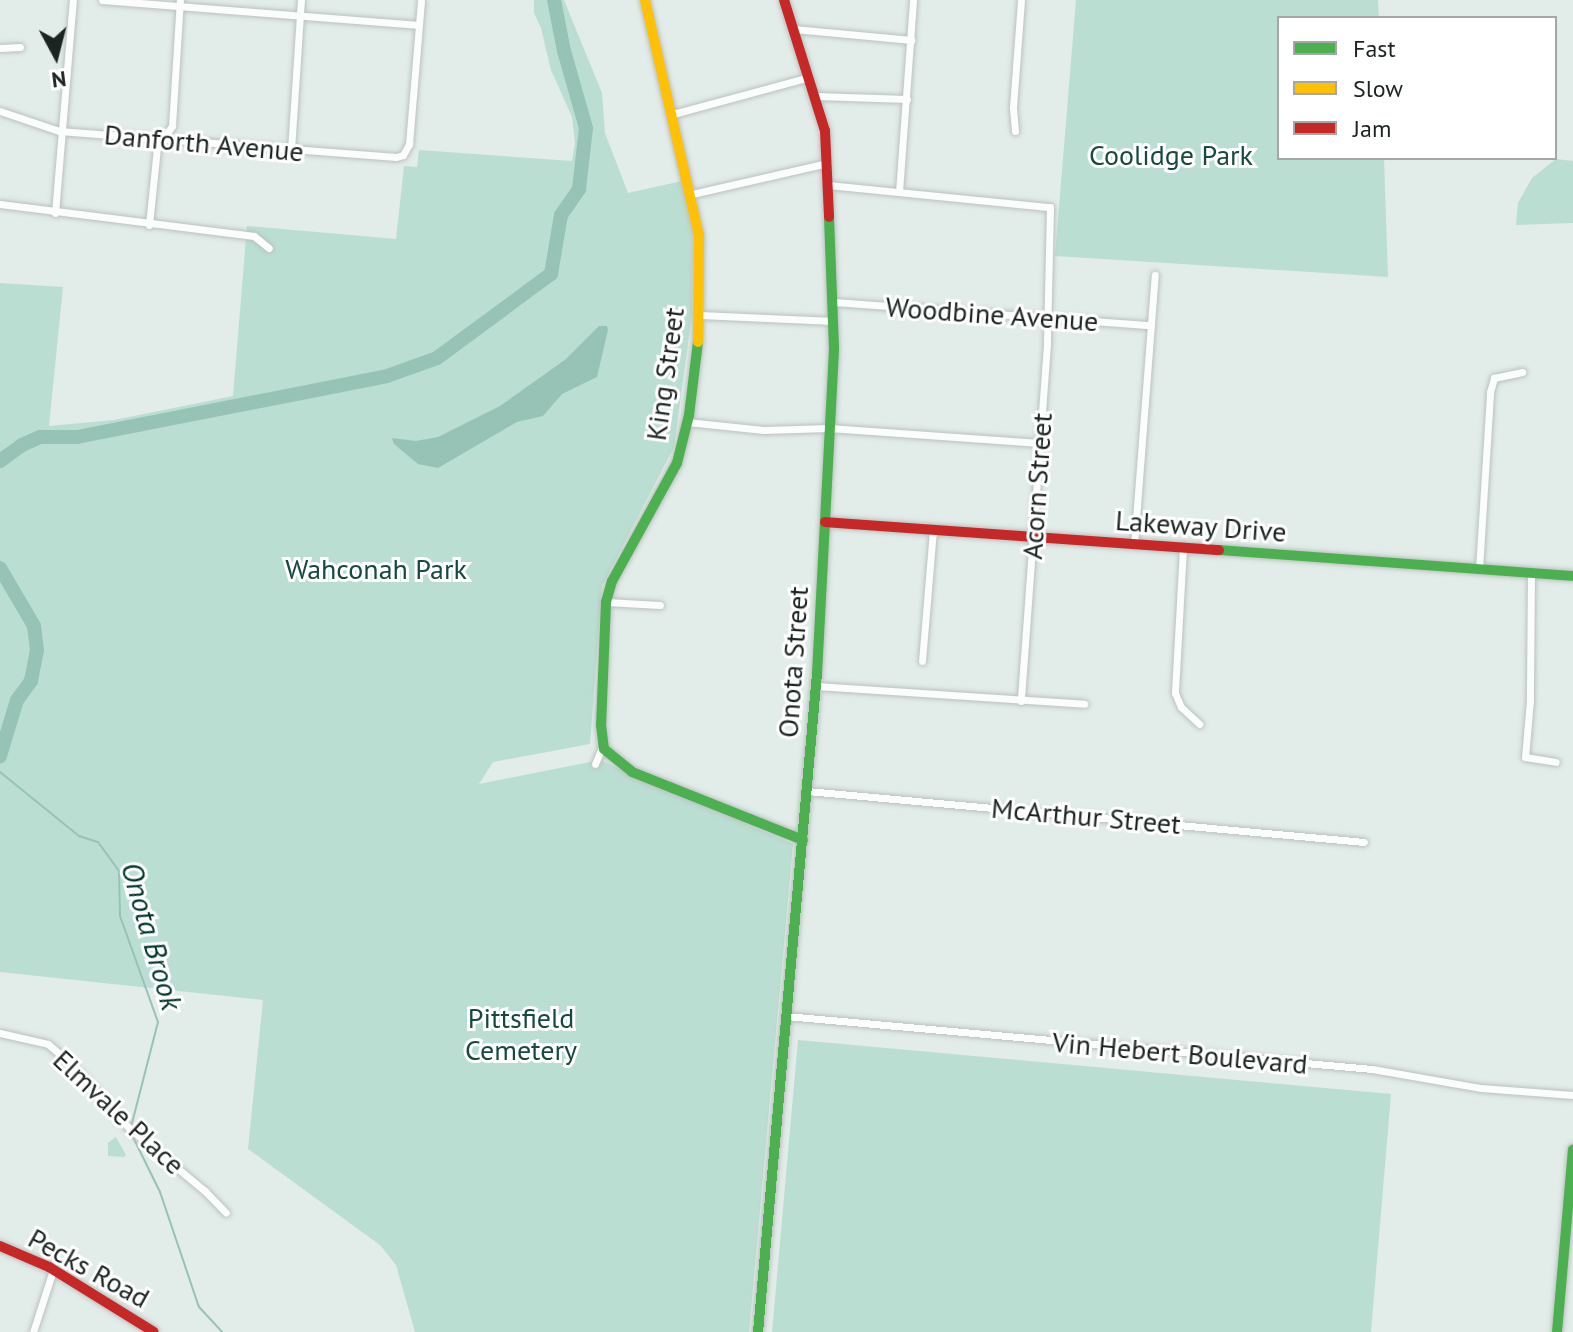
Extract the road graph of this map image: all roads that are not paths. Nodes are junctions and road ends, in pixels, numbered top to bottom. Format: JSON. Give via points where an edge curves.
{"nodes":[{"id":1,"x":73,"y":0,"type":"edge"},
{"id":2,"x":102,"y":0,"type":"edge"},
{"id":3,"x":301,"y":0,"type":"edge"},
{"id":4,"x":421,"y":0,"type":"edge"},
{"id":5,"x":645,"y":0,"type":"edge"},
{"id":6,"x":784,"y":0,"type":"edge"},
{"id":7,"x":913,"y":0,"type":"edge"},
{"id":8,"x":1021,"y":0,"type":"edge"},
{"id":9,"x":180,"y":3,"type":"edge"},
{"id":10,"x":299,"y":16,"type":"junction"},
{"id":11,"x":419,"y":25,"type":"junction"},
{"id":12,"x":794,"y":29,"type":"junction"},
{"id":13,"x":911,"y":40,"type":"junction"},
{"id":14,"x":20,"y":47,"type":"dead end"},
{"id":15,"x":0,"y":48,"type":"edge"},
{"id":16,"x":809,"y":77,"type":"junction"},
{"id":17,"x":816,"y":96,"type":"junction"},
{"id":18,"x":907,"y":99,"type":"junction"},
{"id":19,"x":0,"y":111,"type":"edge"},
{"id":20,"x":673,"y":114,"type":"junction"},
{"id":21,"x":63,"y":131,"type":"junction"},
{"id":22,"x":1015,"y":131,"type":"dead end"},
{"id":23,"x":167,"y":138,"type":"junction"},
{"id":24,"x":291,"y":150,"type":"junction"},
{"id":25,"x":827,"y":163,"type":"junction"},
{"id":26,"x":828,"y":185,"type":"junction"},
{"id":27,"x":899,"y":192,"type":"junction"},
{"id":28,"x":692,"y":194,"type":"junction"},
{"id":29,"x":0,"y":204,"type":"edge"},
{"id":30,"x":55,"y":213,"type":"junction"},
{"id":31,"x":149,"y":225,"type":"junction"},
{"id":32,"x":269,"y":248,"type":"dead end"},
{"id":33,"x":1155,"y":275,"type":"dead end"},
{"id":34,"x":834,"y":302,"type":"junction"},
{"id":35,"x":700,"y":315,"type":"junction"},
{"id":36,"x":1048,"y":318,"type":"junction"},
{"id":37,"x":834,"y":321,"type":"junction"},
{"id":38,"x":1150,"y":325,"type":"junction"},
{"id":39,"x":1522,"y":372,"type":"dead end"},
{"id":40,"x":687,"y":422,"type":"junction"},
{"id":41,"x":829,"y":428,"type":"junction"},
{"id":42,"x":1039,"y":443,"type":"junction"},
{"id":43,"x":825,"y":522,"type":"junction"},
{"id":44,"x":933,"y":530,"type":"junction"},
{"id":45,"x":1033,"y":538,"type":"junction"},
{"id":46,"x":1134,"y":545,"type":"junction"},
{"id":47,"x":1183,"y":548,"type":"junction"},
{"id":48,"x":1479,"y":569,"type":"junction"},
{"id":49,"x":1531,"y":573,"type":"junction"},
{"id":50,"x":1573,"y":576,"type":"edge"},
{"id":51,"x":606,"y":602,"type":"junction"},
{"id":52,"x":660,"y":605,"type":"dead end"},
{"id":53,"x":922,"y":661,"type":"dead end"},
{"id":54,"x":816,"y":686,"type":"junction"},
{"id":55,"x":1021,"y":701,"type":"junction"},
{"id":56,"x":1084,"y":704,"type":"dead end"},
{"id":57,"x":1199,"y":724,"type":"dead end"},
{"id":58,"x":604,"y":743,"type":"junction"},
{"id":59,"x":1556,"y":762,"type":"dead end"},
{"id":60,"x":595,"y":764,"type":"dead end"},
{"id":61,"x":807,"y":791,"type":"junction"},
{"id":62,"x":803,"y":840,"type":"junction"},
{"id":63,"x":1364,"y":842,"type":"dead end"},
{"id":64,"x":786,"y":1016,"type":"junction"},
{"id":65,"x":0,"y":1033,"type":"edge"},
{"id":66,"x":1573,"y":1095,"type":"edge"},
{"id":67,"x":1573,"y":1150,"type":"edge"},
{"id":68,"x":226,"y":1213,"type":"dead end"},
{"id":69,"x":0,"y":1246,"type":"edge"},
{"id":70,"x":53,"y":1270,"type":"junction"},
{"id":71,"x":33,"y":1332,"type":"edge"},
{"id":72,"x":154,"y":1332,"type":"edge"},
{"id":73,"x":758,"y":1332,"type":"edge"},
{"id":74,"x":1557,"y":1332,"type":"edge"}],
"edges":[{"from":1,"to":21,"type":"street"},
{"from":2,"to":9,"type":"street"},
{"from":3,"to":10,"type":"street"},
{"from":4,"to":11,"type":"street"},
{"from":5,"to":20,"type":"street","name":"King Street"},
{"from":6,"to":12,"type":"street","name":"Onota Street"},
{"from":7,"to":13,"type":"street"},
{"from":8,"to":22,"type":"street"},
{"from":9,"to":10,"type":"street"},
{"from":9,"to":23,"type":"street"},
{"from":10,"to":11,"type":"street"},
{"from":10,"to":24,"type":"street"},
{"from":11,"to":24,"type":"street","name":"Danforth Avenue","via":[[408,150],[396,157]]},
{"from":12,"to":13,"type":"street"},
{"from":12,"to":16,"type":"street","name":"Onota Street"},
{"from":13,"to":18,"type":"street"},
{"from":14,"to":15,"type":"street"},
{"from":16,"to":17,"type":"street","name":"Onota Street"},
{"from":16,"to":20,"type":"street"},
{"from":17,"to":18,"type":"street"},
{"from":17,"to":25,"type":"street","name":"Onota Street"},
{"from":18,"to":27,"type":"street"},
{"from":19,"to":21,"type":"street","name":"Danforth Avenue"},
{"from":20,"to":28,"type":"street","name":"King Street"},
{"from":21,"to":23,"type":"street","name":"Danforth Avenue"},
{"from":21,"to":30,"type":"street"},
{"from":23,"to":24,"type":"street","name":"Danforth Avenue"},
{"from":23,"to":31,"type":"street","via":[[157,148]]},
{"from":25,"to":26,"type":"street","name":"Onota Street"},
{"from":25,"to":28,"type":"street"},
{"from":26,"to":27,"type":"street"},
{"from":26,"to":34,"type":"street","name":"Onota Street"},
{"from":27,"to":36,"type":"street","name":"Acorn Street","via":[[1050,207]]},
{"from":28,"to":35,"type":"street","name":"King Street","via":[[699,235]]},
{"from":29,"to":30,"type":"street"},
{"from":30,"to":31,"type":"street"},
{"from":31,"to":32,"type":"street","via":[[254,236]]},
{"from":33,"to":38,"type":"street"},
{"from":34,"to":36,"type":"street","name":"Woodbine Avenue"},
{"from":34,"to":37,"type":"street","name":"Onota Street"},
{"from":35,"to":37,"type":"street"},
{"from":35,"to":40,"type":"street","name":"King Street"},
{"from":36,"to":38,"type":"street","name":"Woodbine Avenue"},
{"from":36,"to":42,"type":"street","name":"Acorn Street"},
{"from":37,"to":41,"type":"street","name":"Onota Street"},
{"from":38,"to":46,"type":"street"},
{"from":39,"to":48,"type":"street","via":[[1494,378],[1490,392]]},
{"from":40,"to":41,"type":"street","via":[[764,430]]},
{"from":40,"to":51,"type":"street","name":"King Street","via":[[677,463],[612,581]]},
{"from":41,"to":42,"type":"street"},
{"from":41,"to":43,"type":"street","name":"Onota Street"},
{"from":42,"to":45,"type":"street","name":"Acorn Street"},
{"from":43,"to":44,"type":"street","name":"Lakeway Drive"},
{"from":43,"to":54,"type":"street","name":"Onota Street"},
{"from":44,"to":45,"type":"street","name":"Lakeway Drive"},
{"from":44,"to":53,"type":"street"},
{"from":45,"to":46,"type":"street","name":"Lakeway Drive"},
{"from":45,"to":55,"type":"street","name":"Acorn Street"},
{"from":46,"to":47,"type":"street","name":"Lakeway Drive"},
{"from":47,"to":48,"type":"street","name":"Lakeway Drive"},
{"from":47,"to":57,"type":"street","via":[[1175,693]]},
{"from":48,"to":49,"type":"street","name":"Lakeway Drive"},
{"from":49,"to":50,"type":"street","name":"Lakeway Drive"},
{"from":49,"to":59,"type":"street","via":[[1525,757]]},
{"from":51,"to":52,"type":"street"},
{"from":51,"to":58,"type":"street","name":"King Street"},
{"from":54,"to":55,"type":"street"},
{"from":54,"to":61,"type":"street","name":"Onota Street"},
{"from":55,"to":56,"type":"street"},
{"from":58,"to":60,"type":"street"},
{"from":58,"to":62,"type":"street","via":[[611,757],[632,772]]},
{"from":61,"to":62,"type":"street","name":"Onota Street"},
{"from":61,"to":63,"type":"street","name":"McArthur Street"},
{"from":62,"to":64,"type":"street","name":"Onota Street"},
{"from":64,"to":66,"type":"street","name":"Vin Hebert Boulevard","via":[[1372,1069],[1481,1088]]},
{"from":64,"to":73,"type":"street","name":"Onota Street"},
{"from":65,"to":68,"type":"street","name":"Elmvale Place","via":[[48,1044],[131,1130]]},
{"from":67,"to":74,"type":"street"},
{"from":69,"to":70,"type":"street","name":"Pecks Road"},
{"from":70,"to":71,"type":"street"},
{"from":70,"to":72,"type":"street","name":"Pecks Road"}]}
